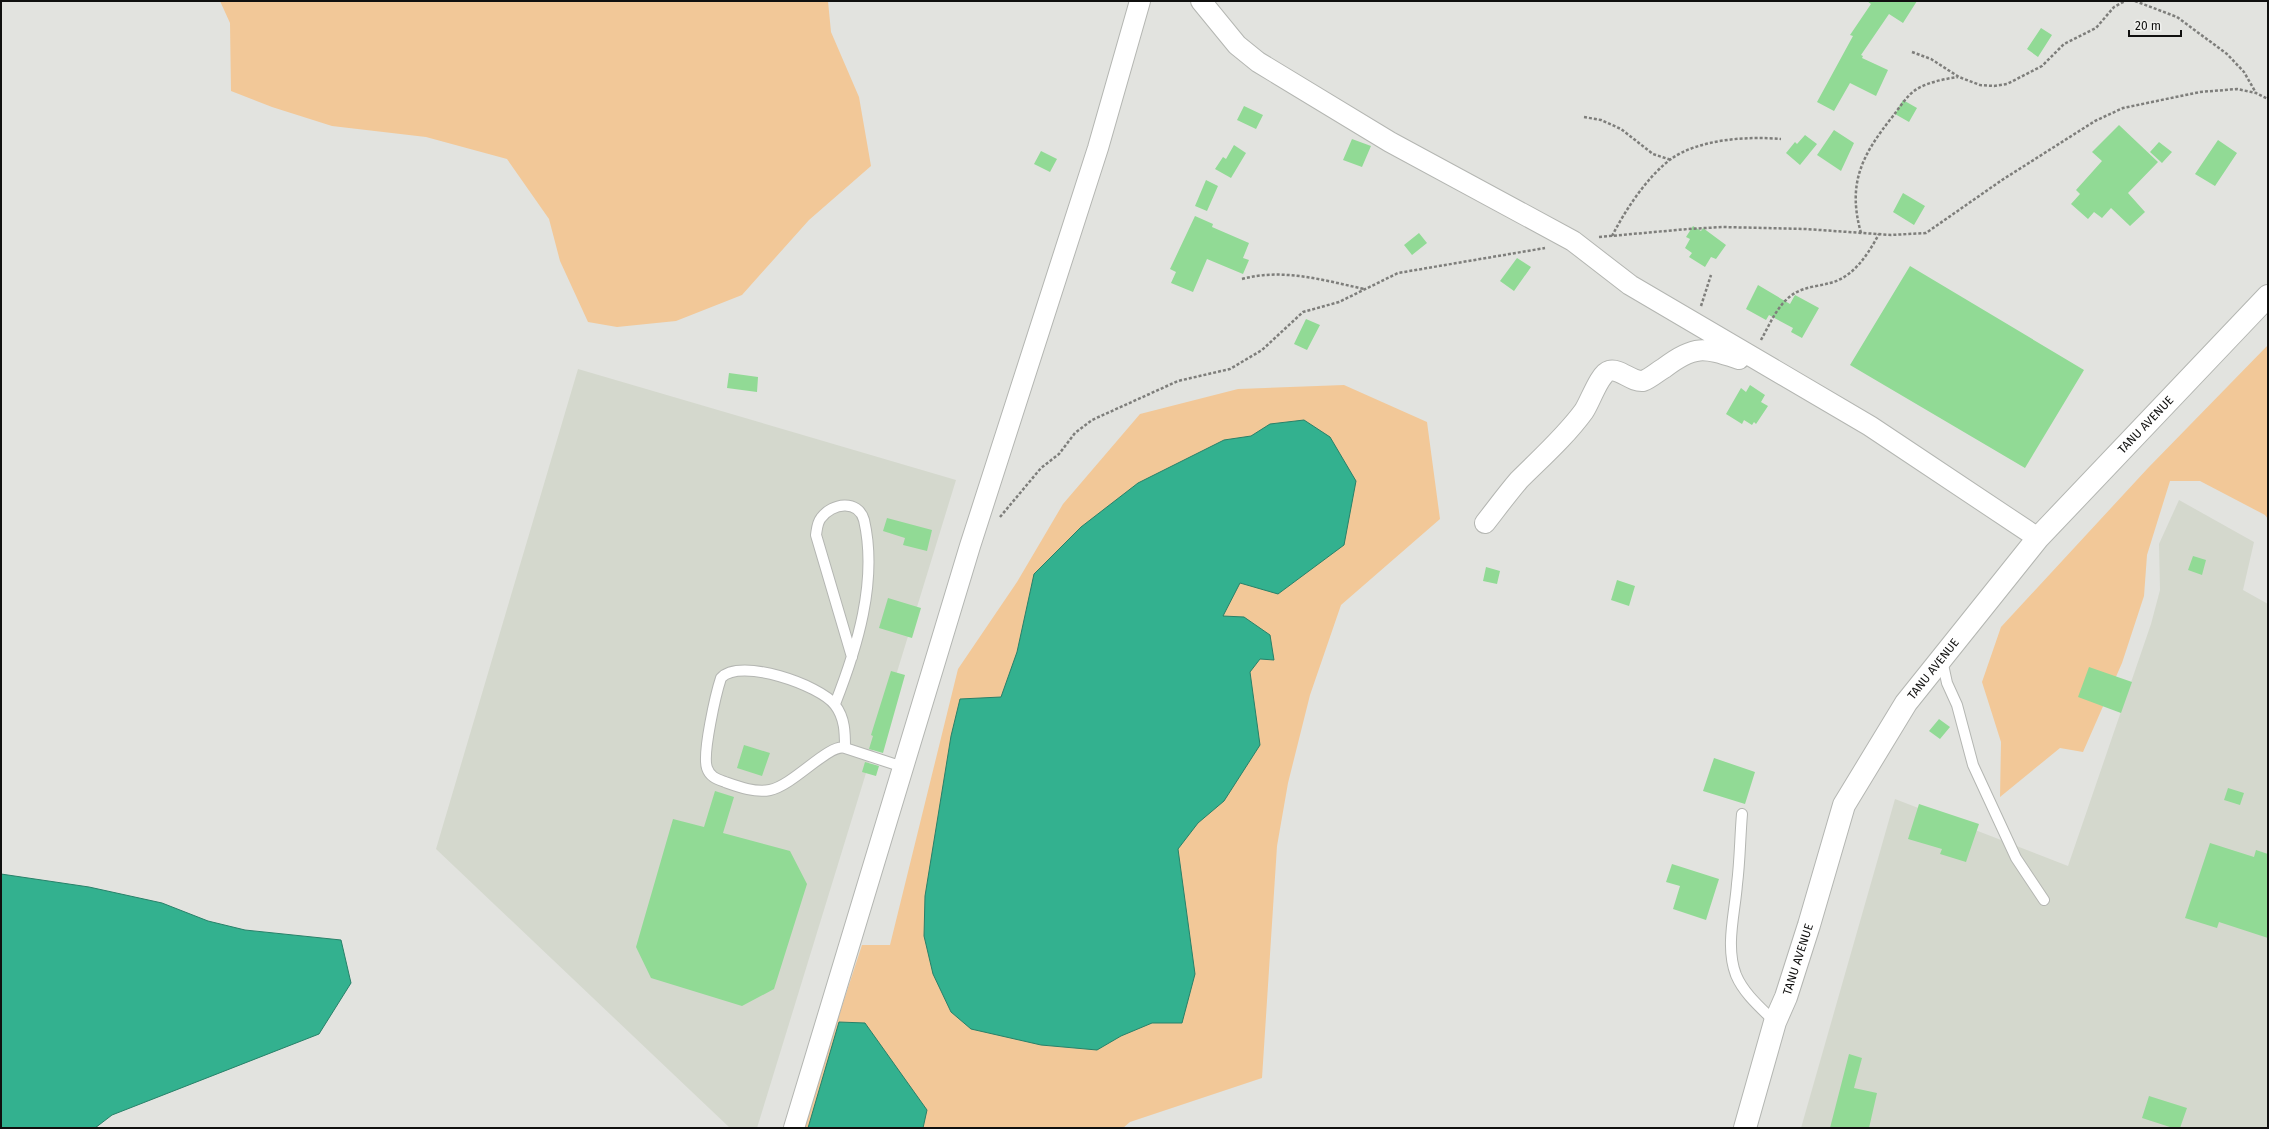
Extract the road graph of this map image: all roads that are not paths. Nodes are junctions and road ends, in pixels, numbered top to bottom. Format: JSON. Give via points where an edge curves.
{"nodes":[{"id":1,"x":1140,"y":1,"type":"edge"},
{"id":2,"x":1201,"y":1,"type":"edge"},
{"id":3,"x":2268,"y":296,"type":"edge"},
{"id":4,"x":1757,"y":360,"type":"junction"},
{"id":5,"x":1485,"y":523,"type":"dead end"},
{"id":6,"x":2038,"y":538,"type":"junction"},
{"id":7,"x":852,"y":657,"type":"junction"},
{"id":8,"x":1942,"y":658,"type":"junction"},
{"id":9,"x":835,"y":704,"type":"junction"},
{"id":10,"x":845,"y":748,"type":"junction"},
{"id":11,"x":903,"y":767,"type":"junction"},
{"id":12,"x":1742,"y":814,"type":"dead end"},
{"id":13,"x":2044,"y":900,"type":"dead end"},
{"id":14,"x":1775,"y":1022,"type":"junction"},
{"id":15,"x":794,"y":1128,"type":"edge"},
{"id":16,"x":1745,"y":1128,"type":"edge"}],
"edges":[{"from":1,"to":11,"type":"street","via":[[1098,148],[970,546]]},
{"from":2,"to":4,"type":"street","via":[[1236,45],[1258,62],[1390,142],[1573,241],[1630,285]]},
{"from":3,"to":6,"type":"street","name":"TANU AVENUE"},
{"from":4,"to":5,"type":"street","via":[[1738,359],[1715,350],[1702,350],[1687,353],[1643,381],[1636,381],[1616,371],[1607,372],[1601,377],[1592,399],[1581,415],[1518,482]]},
{"from":4,"to":6,"type":"street","via":[[1887,437]]},
{"from":6,"to":8,"type":"street","name":"TANU AVENUE"},
{"from":7,"to":7,"type":"lane","via":[[860,627],[868,573],[861,512],[851,505],[842,505],[822,516],[818,522],[816,535]]},
{"from":7,"to":9,"type":"lane"},
{"from":8,"to":13,"type":"lane","via":[[1947,683],[1957,706],[1973,765],[2016,858]]},
{"from":8,"to":14,"type":"street","name":"TANU AVENUE","via":[[1906,703],[1844,805],[1809,926],[1786,997]]},
{"from":9,"to":10,"type":"lane","via":[[843,721]]},
{"from":9,"to":10,"type":"lane","via":[[819,690],[765,673],[745,670],[726,672],[718,687],[706,754],[707,769],[715,778],[740,788],[769,790],[782,786],[798,776],[829,751]]},
{"from":10,"to":11,"type":"lane"},
{"from":11,"to":15,"type":"street"},
{"from":12,"to":14,"type":"lane","via":[[1732,955],[1740,981],[1750,997]]},
{"from":14,"to":16,"type":"street","name":"TANU AVENUE"}]}
